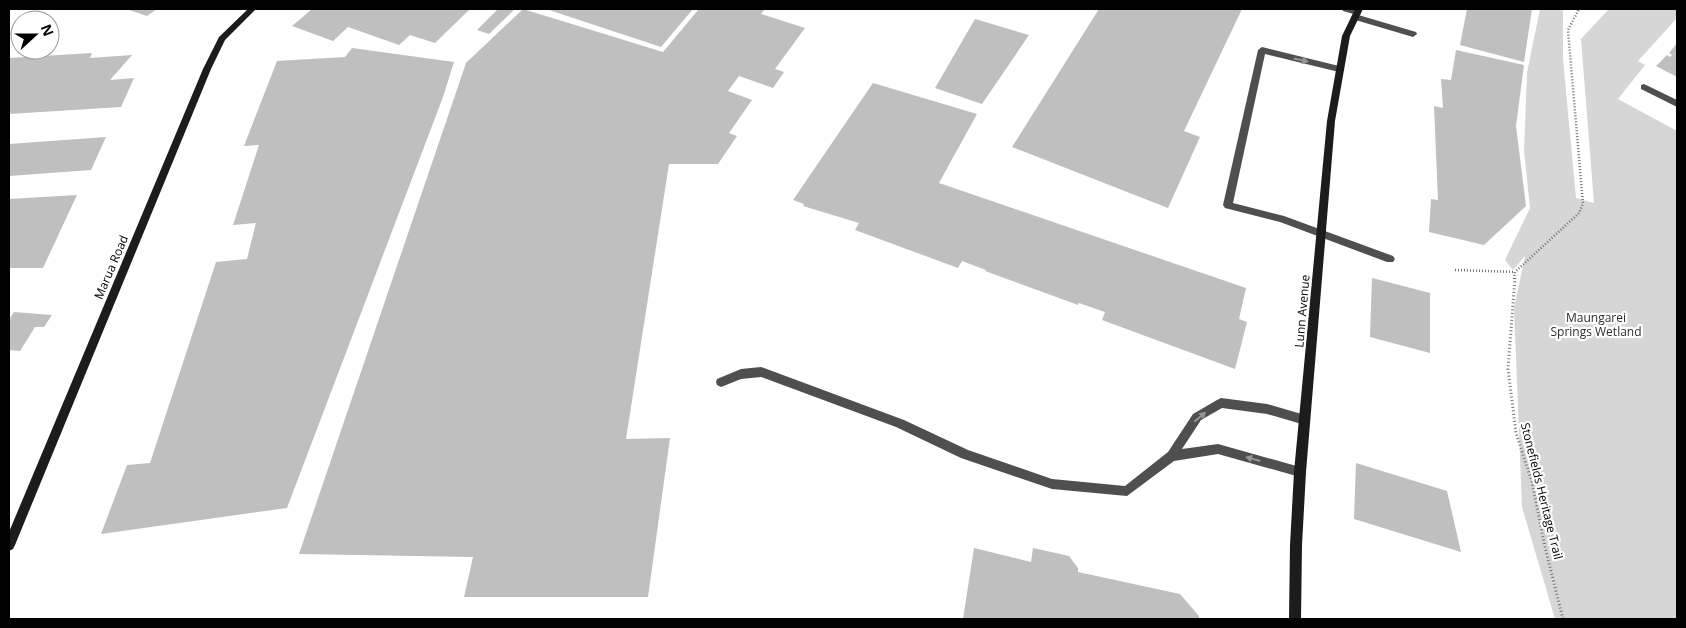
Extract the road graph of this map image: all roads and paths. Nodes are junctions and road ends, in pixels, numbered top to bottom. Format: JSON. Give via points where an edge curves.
{"nodes":[{"id":1,"x":252,"y":9,"type":"edge"},
{"id":2,"x":1346,"y":9,"type":"edge"},
{"id":3,"x":1579,"y":9,"type":"edge"},
{"id":4,"x":1357,"y":13,"type":"edge"},
{"id":5,"x":1413,"y":34,"type":"dead end"},
{"id":6,"x":1339,"y":69,"type":"junction"},
{"id":7,"x":1644,"y":87,"type":"dead end"},
{"id":8,"x":1677,"y":104,"type":"edge"},
{"id":9,"x":1321,"y":234,"type":"junction"},
{"id":10,"x":1390,"y":259,"type":"dead end"},
{"id":11,"x":1454,"y":270,"type":"dead end"},
{"id":12,"x":1515,"y":272,"type":"junction"},
{"id":13,"x":721,"y":382,"type":"dead end"},
{"id":14,"x":1305,"y":420,"type":"junction"},
{"id":15,"x":1172,"y":456,"type":"junction"},
{"id":16,"x":1300,"y":472,"type":"junction"},
{"id":17,"x":9,"y":545,"type":"edge"},
{"id":18,"x":1295,"y":619,"type":"edge"},
{"id":19,"x":1563,"y":619,"type":"edge"}],
"edges":[{"from":1,"to":17,"type":"main road","name":"Marua Road","via":[[222,39],[207,69]]},
{"from":2,"to":4,"type":"street"},
{"from":3,"to":12,"type":"path","via":[[1568,30],[1583,204],[1579,213]]},
{"from":4,"to":5,"type":"street"},
{"from":4,"to":6,"type":"main road","name":"Lunn Avenue","via":[[1346,36]]},
{"from":6,"to":9,"type":"main road","name":"Lunn Avenue"},
{"from":9,"to":6,"type":"street","one_way":true,"via":[[1228,205],[1262,50]]},
{"from":7,"to":8,"type":"street"},
{"from":9,"to":10,"type":"street"},
{"from":9,"to":14,"type":"main road","name":"Lunn Avenue"},
{"from":11,"to":12,"type":"path"},
{"from":12,"to":19,"type":"path","name":"Stonefields Heritage Trail","via":[[1508,369],[1516,433],[1532,482]]},
{"from":13,"to":15,"type":"street","via":[[741,374],[761,372],[900,423],[965,454],[1052,484],[1127,491]]},
{"from":15,"to":14,"type":"street","one_way":true,"via":[[1197,417],[1221,404],[1267,410]]},
{"from":14,"to":16,"type":"main road","name":"Lunn Avenue"},
{"from":16,"to":15,"type":"street","one_way":true,"via":[[1218,449]]},
{"from":16,"to":18,"type":"main road","name":"Lunn Avenue"}]}
